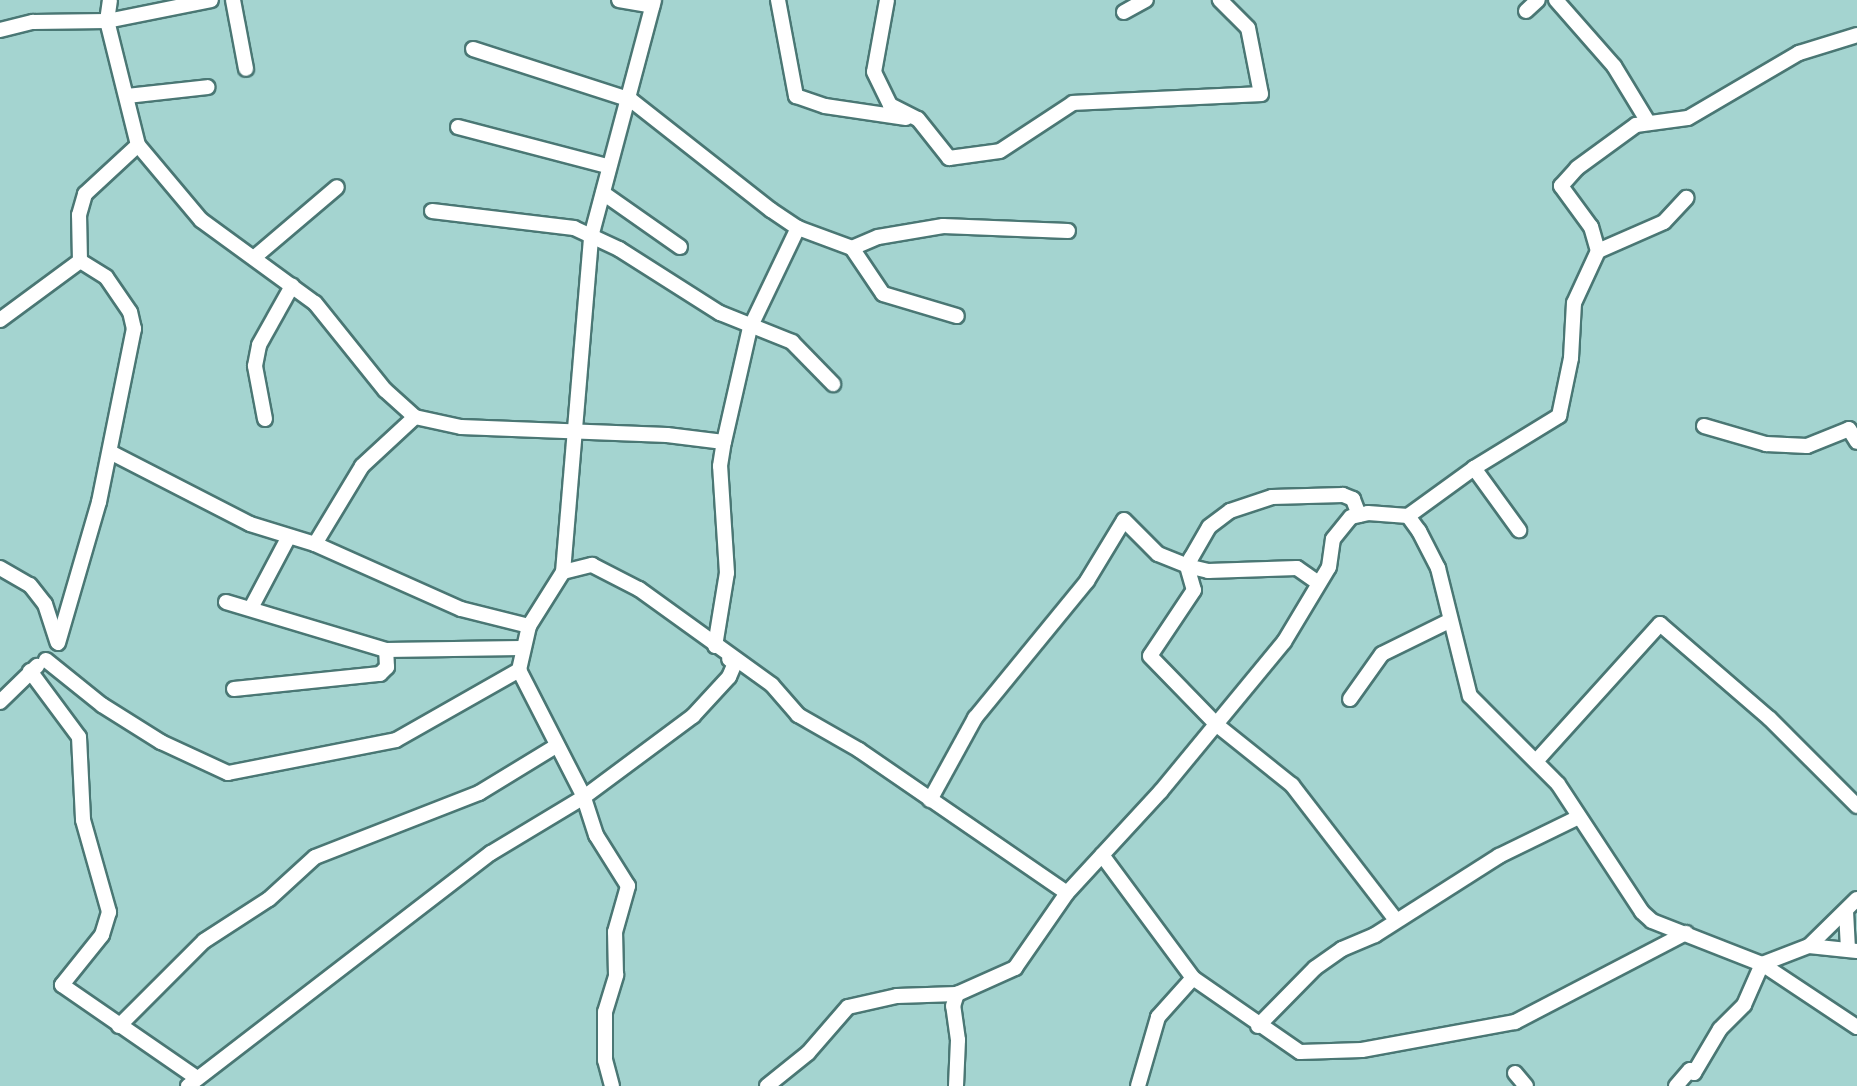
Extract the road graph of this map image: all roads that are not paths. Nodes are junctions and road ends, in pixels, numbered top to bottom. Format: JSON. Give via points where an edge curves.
{"nodes":[{"id":1,"x":110,"y":0,"type":"edge"},
{"id":2,"x":211,"y":0,"type":"edge"},
{"id":3,"x":233,"y":0,"type":"edge"},
{"id":4,"x":619,"y":0,"type":"edge"},
{"id":5,"x":778,"y":0,"type":"edge"},
{"id":6,"x":887,"y":0,"type":"edge"},
{"id":7,"x":1146,"y":0,"type":"edge"},
{"id":8,"x":1220,"y":0,"type":"edge"},
{"id":9,"x":1538,"y":0,"type":"edge"},
{"id":10,"x":1556,"y":0,"type":"edge"},
{"id":11,"x":653,"y":3,"type":"edge"},
{"id":12,"x":1526,"y":11,"type":"dead end"},
{"id":13,"x":1124,"y":12,"type":"dead end"},
{"id":14,"x":107,"y":21,"type":"junction"},
{"id":15,"x":0,"y":30,"type":"edge"},
{"id":16,"x":1857,"y":35,"type":"edge"},
{"id":17,"x":473,"y":49,"type":"dead end"},
{"id":18,"x":246,"y":69,"type":"dead end"},
{"id":19,"x":208,"y":87,"type":"dead end"},
{"id":20,"x":127,"y":96,"type":"junction"},
{"id":21,"x":631,"y":100,"type":"junction"},
{"id":22,"x":918,"y":119,"type":"junction"},
{"id":23,"x":1648,"y":122,"type":"junction"},
{"id":24,"x":458,"y":127,"type":"dead end"},
{"id":25,"x":138,"y":145,"type":"junction"},
{"id":26,"x":607,"y":166,"type":"junction"},
{"id":27,"x":337,"y":187,"type":"dead end"},
{"id":28,"x":603,"y":193,"type":"junction"},
{"id":29,"x":1686,"y":198,"type":"dead end"},
{"id":30,"x":432,"y":211,"type":"dead end"},
{"id":31,"x":798,"y":228,"type":"junction"},
{"id":32,"x":1068,"y":231,"type":"dead end"},
{"id":33,"x":591,"y":237,"type":"junction"},
{"id":34,"x":680,"y":247,"type":"dead end"},
{"id":35,"x":852,"y":248,"type":"junction"},
{"id":36,"x":1598,"y":251,"type":"junction"},
{"id":37,"x":256,"y":256,"type":"junction"},
{"id":38,"x":80,"y":261,"type":"junction"},
{"id":39,"x":292,"y":286,"type":"junction"},
{"id":40,"x":957,"y":316,"type":"dead end"},
{"id":41,"x":0,"y":320,"type":"edge"},
{"id":42,"x":750,"y":328,"type":"junction"},
{"id":43,"x":833,"y":384,"type":"dead end"},
{"id":44,"x":415,"y":417,"type":"junction"},
{"id":45,"x":265,"y":419,"type":"dead end"},
{"id":46,"x":1704,"y":426,"type":"dead end"},
{"id":47,"x":571,"y":431,"type":"junction"},
{"id":48,"x":724,"y":442,"type":"junction"},
{"id":49,"x":1857,"y":442,"type":"edge"},
{"id":50,"x":110,"y":452,"type":"junction"},
{"id":51,"x":1474,"y":468,"type":"junction"},
{"id":52,"x":1359,"y":515,"type":"junction"},
{"id":53,"x":1408,"y":516,"type":"junction"},
{"id":54,"x":1519,"y":530,"type":"dead end"},
{"id":55,"x":288,"y":538,"type":"junction"},
{"id":56,"x":315,"y":544,"type":"junction"},
{"id":57,"x":1187,"y":566,"type":"junction"},
{"id":58,"x":0,"y":568,"type":"edge"},
{"id":59,"x":563,"y":572,"type":"junction"},
{"id":60,"x":1317,"y":582,"type":"junction"},
{"id":61,"x":226,"y":602,"type":"dead end"},
{"id":62,"x":251,"y":608,"type":"junction"},
{"id":63,"x":1449,"y":621,"type":"junction"},
{"id":64,"x":529,"y":626,"type":"junction"},
{"id":65,"x":58,"y":643,"type":"junction"},
{"id":66,"x":715,"y":646,"type":"junction"},
{"id":67,"x":521,"y":648,"type":"junction"},
{"id":68,"x":386,"y":650,"type":"junction"},
{"id":69,"x":729,"y":659,"type":"junction"},
{"id":70,"x":46,"y":660,"type":"junction"},
{"id":71,"x":519,"y":670,"type":"junction"},
{"id":72,"x":30,"y":671,"type":"junction"},
{"id":73,"x":234,"y":689,"type":"dead end"},
{"id":74,"x":1350,"y":699,"type":"dead end"},
{"id":75,"x":0,"y":702,"type":"edge"},
{"id":76,"x":1217,"y":725,"type":"junction"},
{"id":77,"x":556,"y":746,"type":"junction"},
{"id":78,"x":1538,"y":759,"type":"junction"},
{"id":79,"x":584,"y":797,"type":"junction"},
{"id":80,"x":930,"y":800,"type":"junction"},
{"id":81,"x":1857,"y":806,"type":"edge"},
{"id":82,"x":1577,"y":818,"type":"junction"},
{"id":83,"x":1102,"y":855,"type":"junction"},
{"id":84,"x":1067,"y":893,"type":"junction"},
{"id":85,"x":1857,"y":899,"type":"edge"},
{"id":86,"x":1846,"y":911,"type":"junction"},
{"id":87,"x":1396,"y":920,"type":"junction"},
{"id":88,"x":1686,"y":933,"type":"junction"},
{"id":89,"x":1809,"y":946,"type":"junction"},
{"id":90,"x":1852,"y":949,"type":"edge"},
{"id":91,"x":1762,"y":964,"type":"junction"},
{"id":92,"x":1193,"y":978,"type":"junction"},
{"id":93,"x":957,"y":994,"type":"junction"},
{"id":94,"x":119,"y":1026,"type":"junction"},
{"id":95,"x":1258,"y":1026,"type":"junction"},
{"id":96,"x":1857,"y":1027,"type":"edge"},
{"id":97,"x":1515,"y":1073,"type":"dead end"},
{"id":98,"x":1694,"y":1073,"type":"junction"},
{"id":99,"x":192,"y":1082,"type":"edge"},
{"id":100,"x":612,"y":1086,"type":"edge"},
{"id":101,"x":767,"y":1086,"type":"edge"},
{"id":102,"x":956,"y":1086,"type":"edge"},
{"id":103,"x":1138,"y":1086,"type":"edge"},
{"id":104,"x":1526,"y":1086,"type":"edge"},
{"id":105,"x":1676,"y":1086,"type":"edge"},
{"id":106,"x":1705,"y":1086,"type":"edge"}],
"edges":[{"from":1,"to":14,"type":"street"},
{"from":2,"to":14,"type":"street"},
{"from":3,"to":18,"type":"street"},
{"from":4,"to":11,"type":"street"},
{"from":5,"to":22,"type":"street","via":[[796,96],[825,106]]},
{"from":6,"to":22,"type":"street","via":[[874,72],[890,105]]},
{"from":7,"to":13,"type":"street"},
{"from":8,"to":22,"type":"street","via":[[1248,28],[1261,94],[1073,103],[1000,151],[949,158]]},
{"from":9,"to":12,"type":"street"},
{"from":10,"to":23,"type":"street","via":[[1614,66]]},
{"from":11,"to":21,"type":"street"},
{"from":14,"to":15,"type":"street","via":[[33,22]]},
{"from":14,"to":20,"type":"street"},
{"from":16,"to":23,"type":"street","via":[[1799,53],[1688,118]]},
{"from":17,"to":21,"type":"street"},
{"from":19,"to":20,"type":"street"},
{"from":20,"to":25,"type":"street"},
{"from":21,"to":26,"type":"street"},
{"from":21,"to":31,"type":"street"},
{"from":23,"to":36,"type":"street","via":[[1628,129],[1561,186],[1591,227]]},
{"from":24,"to":26,"type":"street"},
{"from":25,"to":37,"type":"street","via":[[201,220]]},
{"from":25,"to":38,"type":"street","via":[[85,194],[79,215]]},
{"from":26,"to":28,"type":"street"},
{"from":27,"to":37,"type":"street"},
{"from":28,"to":33,"type":"street"},
{"from":28,"to":34,"type":"street"},
{"from":29,"to":36,"type":"street","via":[[1664,222]]},
{"from":30,"to":33,"type":"street","via":[[543,221]]},
{"from":31,"to":35,"type":"street"},
{"from":31,"to":42,"type":"street"},
{"from":32,"to":35,"type":"street","via":[[943,226],[878,237]]},
{"from":33,"to":42,"type":"street"},
{"from":33,"to":47,"type":"street"},
{"from":35,"to":40,"type":"street","via":[[883,294]]},
{"from":36,"to":51,"type":"street","via":[[1574,303],[1571,358],[1559,416]]},
{"from":37,"to":39,"type":"street"},
{"from":38,"to":41,"type":"street"},
{"from":38,"to":50,"type":"street","via":[[106,277],[130,312],[134,329]]},
{"from":39,"to":44,"type":"street","via":[[315,303],[385,390]]},
{"from":39,"to":45,"type":"street","via":[[259,345],[255,366]]},
{"from":42,"to":43,"type":"street","via":[[792,342]]},
{"from":42,"to":48,"type":"street"},
{"from":44,"to":47,"type":"street","via":[[461,427]]},
{"from":44,"to":56,"type":"street","via":[[362,466]]},
{"from":46,"to":49,"type":"street","via":[[1766,444],[1807,446],[1849,429]]},
{"from":47,"to":48,"type":"street"},
{"from":47,"to":59,"type":"street"},
{"from":48,"to":66,"type":"street","via":[[720,466],[727,573]]},
{"from":50,"to":55,"type":"street"},
{"from":50,"to":65,"type":"street"},
{"from":51,"to":53,"type":"street"},
{"from":51,"to":54,"type":"street"},
{"from":52,"to":53,"type":"street"},
{"from":52,"to":57,"type":"street","via":[[1349,496],[1272,497],[1235,508],[1209,527]]},
{"from":52,"to":60,"type":"street","via":[[1333,539],[1329,567]]},
{"from":53,"to":63,"type":"street","via":[[1438,568]]},
{"from":55,"to":56,"type":"street"},
{"from":55,"to":62,"type":"street"},
{"from":56,"to":64,"type":"street","via":[[461,609]]},
{"from":57,"to":60,"type":"street","via":[[1208,571],[1297,568]]},
{"from":57,"to":76,"type":"street","via":[[1194,590],[1150,656]]},
{"from":57,"to":80,"type":"street","via":[[1158,554],[1124,520],[1087,581],[975,718]]},
{"from":58,"to":65,"type":"street","via":[[30,585],[45,604]]},
{"from":59,"to":64,"type":"street"},
{"from":59,"to":66,"type":"street","via":[[592,565],[610,572]]},
{"from":60,"to":76,"type":"street","via":[[1305,615]]},
{"from":61,"to":62,"type":"street"},
{"from":62,"to":68,"type":"street"},
{"from":63,"to":74,"type":"street","via":[[1382,654]]},
{"from":63,"to":78,"type":"street","via":[[1470,696]]},
{"from":64,"to":67,"type":"street"},
{"from":65,"to":70,"type":"street"},
{"from":66,"to":69,"type":"street"},
{"from":67,"to":68,"type":"street"},
{"from":67,"to":71,"type":"street"},
{"from":68,"to":73,"type":"street","via":[[387,667],[380,674]]},
{"from":69,"to":79,"type":"street","via":[[735,663],[729,677],[708,703]]},
{"from":69,"to":80,"type":"street","via":[[772,685],[798,715]]},
{"from":70,"to":71,"type":"street","via":[[137,727],[228,773],[396,740]]},
{"from":70,"to":72,"type":"street"},
{"from":71,"to":77,"type":"street"},
{"from":72,"to":75,"type":"street"},
{"from":72,"to":94,"type":"street","via":[[79,737],[83,820],[109,912],[102,935],[62,985]]},
{"from":76,"to":83,"type":"street"},
{"from":76,"to":87,"type":"street","via":[[1292,785]]},
{"from":77,"to":79,"type":"street"},
{"from":77,"to":94,"type":"street","via":[[479,793],[315,857],[269,899],[204,941]]},
{"from":78,"to":81,"type":"street","via":[[1660,624],[1770,719]]},
{"from":78,"to":82,"type":"street"},
{"from":79,"to":99,"type":"street","via":[[491,853]]},
{"from":79,"to":100,"type":"street","via":[[596,835],[628,886],[615,932],[616,975],[605,1012],[605,1060]]},
{"from":80,"to":84,"type":"street"},
{"from":82,"to":87,"type":"street","via":[[1499,856]]},
{"from":82,"to":88,"type":"street","via":[[1642,912]]},
{"from":83,"to":84,"type":"street"},
{"from":83,"to":92,"type":"street"},
{"from":84,"to":93,"type":"street","via":[[1015,968]]},
{"from":85,"to":86,"type":"street"},
{"from":86,"to":89,"type":"street"},
{"from":86,"to":90,"type":"street"},
{"from":87,"to":95,"type":"street","via":[[1315,968]]},
{"from":88,"to":91,"type":"street"},
{"from":88,"to":95,"type":"street","via":[[1497,1027],[1362,1050],[1300,1052]]},
{"from":89,"to":90,"type":"street"},
{"from":89,"to":91,"type":"street"},
{"from":91,"to":96,"type":"street"},
{"from":91,"to":98,"type":"street","via":[[1744,1005],[1720,1029]]},
{"from":92,"to":95,"type":"street"},
{"from":92,"to":103,"type":"street","via":[[1158,1017]]},
{"from":93,"to":101,"type":"street","via":[[897,996],[848,1007],[808,1053]]},
{"from":93,"to":102,"type":"street"},
{"from":94,"to":99,"type":"street"},
{"from":97,"to":104,"type":"street"},
{"from":98,"to":105,"type":"street","via":[[1690,1070]]},
{"from":98,"to":106,"type":"street"}]}
